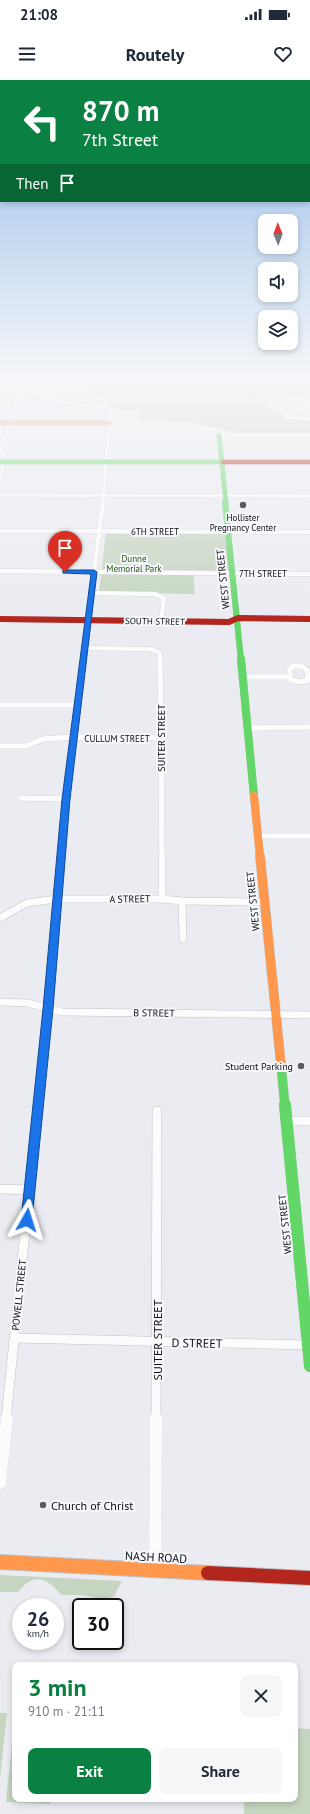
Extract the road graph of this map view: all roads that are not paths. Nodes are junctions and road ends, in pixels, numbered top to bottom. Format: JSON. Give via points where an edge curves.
{"nodes":[{"id":1,"x":0,"y":459,"type":"edge"},
{"id":2,"x":106,"y":459,"type":"edge"},
{"id":3,"x":222,"y":459,"type":"edge"},
{"id":4,"x":106,"y":462,"type":"junction"},
{"id":5,"x":222,"y":462,"type":"junction"},
{"id":6,"x":310,"y":462,"type":"edge"},
{"id":7,"x":0,"y":481,"type":"edge"},
{"id":8,"x":0,"y":495,"type":"edge"},
{"id":9,"x":103,"y":495,"type":"junction"},
{"id":10,"x":224,"y":495,"type":"junction"},
{"id":11,"x":310,"y":496,"type":"edge"},
{"id":12,"x":0,"y":531,"type":"edge"},
{"id":13,"x":100,"y":531,"type":"junction"},
{"id":14,"x":229,"y":532,"type":"junction"},
{"id":15,"x":310,"y":532,"type":"edge"},
{"id":16,"x":0,"y":571,"type":"edge"},
{"id":17,"x":94,"y":572,"type":"junction"},
{"id":18,"x":233,"y":573,"type":"junction"},
{"id":19,"x":310,"y":574,"type":"edge"},
{"id":20,"x":91,"y":593,"type":"junction"},
{"id":21,"x":238,"y":618,"type":"junction"},
{"id":22,"x":0,"y":619,"type":"edge"},
{"id":23,"x":310,"y":619,"type":"edge"},
{"id":24,"x":88,"y":620,"type":"junction"},
{"id":25,"x":161,"y":620,"type":"junction"},
{"id":26,"x":85,"y":648,"type":"junction"},
{"id":27,"x":243,"y":677,"type":"junction"},
{"id":28,"x":289,"y":677,"type":"dead end"},
{"id":29,"x":0,"y":705,"type":"edge"},
{"id":30,"x":77,"y":705,"type":"junction"},
{"id":31,"x":249,"y":728,"type":"junction"},
{"id":32,"x":310,"y":728,"type":"edge"},
{"id":33,"x":73,"y":738,"type":"junction"},
{"id":34,"x":161,"y":738,"type":"junction"},
{"id":35,"x":0,"y":746,"type":"edge"},
{"id":36,"x":21,"y":798,"type":"dead end"},
{"id":37,"x":66,"y":799,"type":"junction"},
{"id":38,"x":258,"y":836,"type":"junction"},
{"id":39,"x":310,"y":836,"type":"edge"},
{"id":40,"x":57,"y":899,"type":"junction"},
{"id":41,"x":162,"y":899,"type":"junction"},
{"id":42,"x":182,"y":901,"type":"junction"},
{"id":43,"x":264,"y":902,"type":"junction"},
{"id":44,"x":0,"y":918,"type":"edge"},
{"id":45,"x":183,"y":939,"type":"dead end"},
{"id":46,"x":0,"y":1002,"type":"edge"},
{"id":47,"x":48,"y":1009,"type":"junction"},
{"id":48,"x":310,"y":1014,"type":"edge"},
{"id":49,"x":276,"y":1015,"type":"junction"},
{"id":50,"x":157,"y":1111,"type":"dead end"},
{"id":51,"x":286,"y":1121,"type":"junction"},
{"id":52,"x":310,"y":1121,"type":"edge"},
{"id":53,"x":0,"y":1189,"type":"edge"},
{"id":54,"x":30,"y":1190,"type":"junction"},
{"id":55,"x":15,"y":1338,"type":"junction"},
{"id":56,"x":157,"y":1343,"type":"junction"},
{"id":57,"x":308,"y":1345,"type":"junction"},
{"id":58,"x":310,"y":1366,"type":"edge"},
{"id":59,"x":0,"y":1483,"type":"edge"},
{"id":60,"x":0,"y":1562,"type":"edge"},
{"id":61,"x":155,"y":1569,"type":"junction"},
{"id":62,"x":310,"y":1578,"type":"edge"}],
"edges":[{"from":1,"to":4,"type":"street"},
{"from":1,"to":7,"type":"street","via":[[3,467]]},
{"from":2,"to":4,"type":"street","name":"POWELL STREET"},
{"from":3,"to":5,"type":"street","name":"WEST STREET"},
{"from":4,"to":5,"type":"street"},
{"from":4,"to":9,"type":"street","name":"POWELL STREET"},
{"from":5,"to":6,"type":"street"},
{"from":5,"to":10,"type":"street","name":"WEST STREET"},
{"from":8,"to":9,"type":"street"},
{"from":9,"to":10,"type":"street"},
{"from":9,"to":13,"type":"street","name":"POWELL STREET"},
{"from":10,"to":11,"type":"street"},
{"from":10,"to":14,"type":"street","name":"WEST STREET"},
{"from":12,"to":13,"type":"street","name":"6TH STREET"},
{"from":13,"to":14,"type":"street","name":"6TH STREET"},
{"from":13,"to":17,"type":"street","name":"POWELL STREET"},
{"from":14,"to":15,"type":"street","name":"6TH STREET"},
{"from":14,"to":18,"type":"street","name":"WEST STREET"},
{"from":16,"to":17,"type":"street","name":"7TH STREET"},
{"from":17,"to":18,"type":"street","name":"7TH STREET"},
{"from":17,"to":20,"type":"street","name":"POWELL STREET"},
{"from":18,"to":19,"type":"street","name":"7TH STREET"},
{"from":18,"to":21,"type":"street","name":"WEST STREET"},
{"from":20,"to":24,"type":"street","name":"POWELL STREET"},
{"from":20,"to":25,"type":"street","via":[[162,596],[164,598]]},
{"from":21,"to":23,"type":"street","name":"SOUTH STREET"},
{"from":21,"to":25,"type":"street","name":"SOUTH STREET","via":[[229,622]]},
{"from":21,"to":27,"type":"street","name":"WEST STREET"},
{"from":22,"to":24,"type":"street","name":"SOUTH STREET"},
{"from":24,"to":25,"type":"street","name":"SOUTH STREET"},
{"from":24,"to":26,"type":"street","name":"POWELL STREET"},
{"from":26,"to":30,"type":"street","name":"POWELL STREET"},
{"from":26,"to":34,"type":"street","name":"SUITER STREET","via":[[147,649],[160,652]]},
{"from":27,"to":28,"type":"street"},
{"from":27,"to":31,"type":"street","name":"WEST STREET"},
{"from":29,"to":30,"type":"street"},
{"from":30,"to":33,"type":"street","name":"POWELL STREET"},
{"from":31,"to":32,"type":"street"},
{"from":31,"to":38,"type":"street","name":"WEST STREET"},
{"from":33,"to":34,"type":"street","name":"CULLUM STREET"},
{"from":33,"to":35,"type":"street","name":"CULLUM STREET","via":[[44,739],[26,746]]},
{"from":33,"to":37,"type":"street","name":"POWELL STREET"},
{"from":34,"to":41,"type":"street","name":"SUITER STREET"},
{"from":36,"to":37,"type":"street"},
{"from":37,"to":40,"type":"street","name":"POWELL STREET"},
{"from":38,"to":39,"type":"street"},
{"from":38,"to":43,"type":"street","name":"WEST STREET"},
{"from":40,"to":41,"type":"street","name":"A STREET"},
{"from":40,"to":44,"type":"street","name":"A STREET","via":[[27,903]]},
{"from":40,"to":47,"type":"street","name":"POWELL STREET"},
{"from":41,"to":42,"type":"street","name":"A STREET"},
{"from":42,"to":43,"type":"street","name":"A STREET"},
{"from":42,"to":45,"type":"street"},
{"from":43,"to":49,"type":"street","name":"WEST STREET"},
{"from":46,"to":47,"type":"street","name":"B STREET","via":[[28,1003]]},
{"from":47,"to":49,"type":"street","name":"B STREET","via":[[62,1012]]},
{"from":47,"to":54,"type":"street","name":"POWELL STREET"},
{"from":48,"to":49,"type":"street","name":"B STREET"},
{"from":49,"to":51,"type":"street","name":"WEST STREET"},
{"from":50,"to":56,"type":"street","name":"SUITER STREET"},
{"from":51,"to":52,"type":"street"},
{"from":51,"to":57,"type":"street","name":"WEST STREET"},
{"from":53,"to":54,"type":"street"},
{"from":54,"to":55,"type":"street","name":"POWELL STREET"},
{"from":55,"to":56,"type":"street","name":"D STREET"},
{"from":55,"to":59,"type":"street","name":"POWELL STREET"},
{"from":56,"to":57,"type":"street","name":"D STREET"},
{"from":56,"to":61,"type":"street","name":"SUITER STREET"},
{"from":57,"to":58,"type":"street","name":"WEST STREET"},
{"from":60,"to":61,"type":"street","name":"NASH ROAD"},
{"from":61,"to":62,"type":"street","name":"NASH ROAD"}]}
